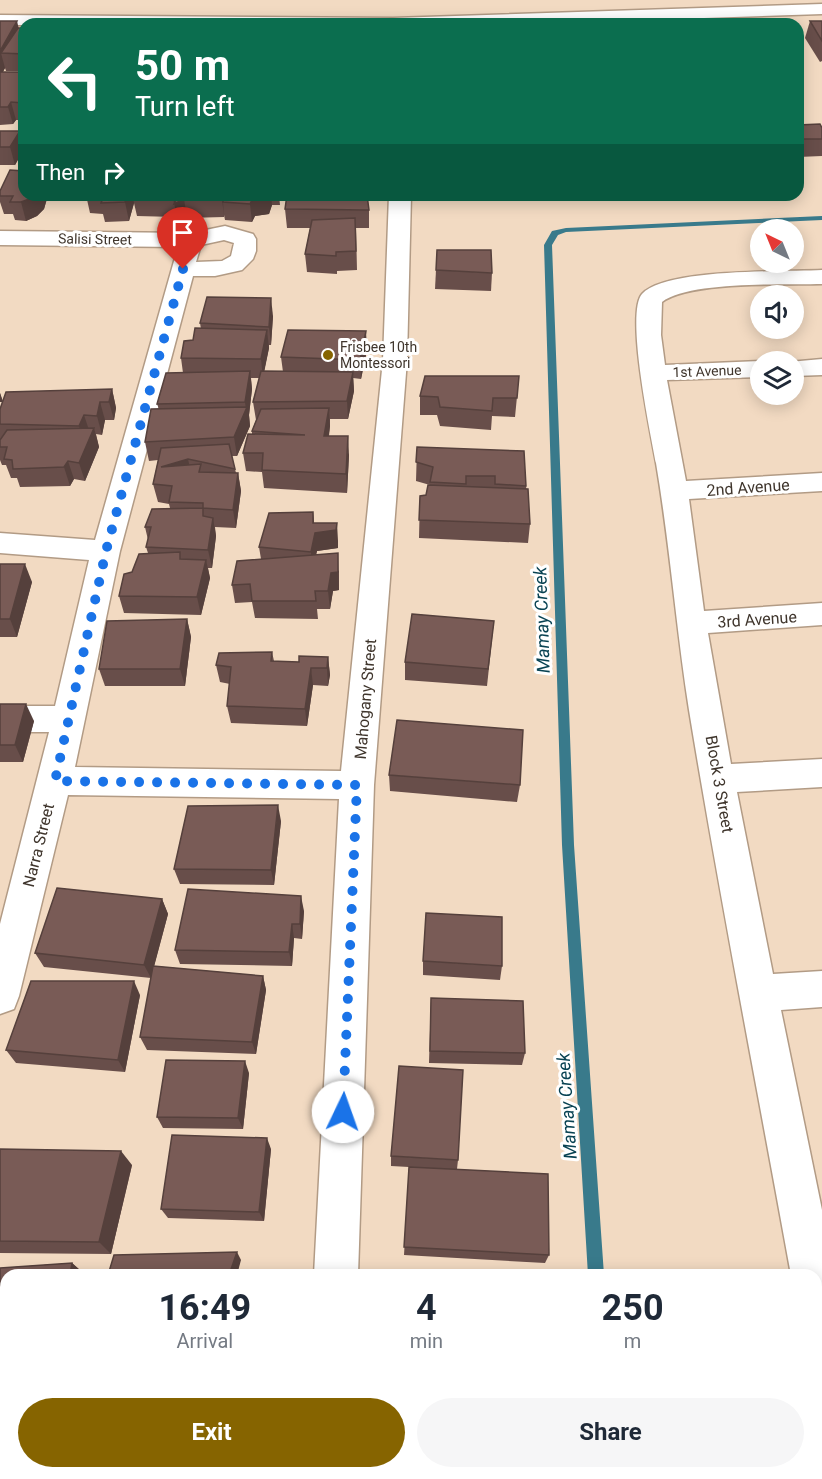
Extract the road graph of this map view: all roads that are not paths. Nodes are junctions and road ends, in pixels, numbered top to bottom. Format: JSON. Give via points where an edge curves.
{"nodes":[{"id":1,"x":182,"y":0,"type":"edge"},
{"id":2,"x":393,"y":0,"type":"edge"},
{"id":3,"x":618,"y":0,"type":"edge"},
{"id":4,"x":822,"y":9,"type":"edge"},
{"id":5,"x":176,"y":18,"type":"edge"},
{"id":6,"x":393,"y":18,"type":"edge"},
{"id":7,"x":625,"y":18,"type":"edge"},
{"id":8,"x":675,"y":18,"type":"edge"},
{"id":9,"x":0,"y":20,"type":"edge"},
{"id":10,"x":18,"y":20,"type":"edge"},
{"id":11,"x":822,"y":23,"type":"edge"},
{"id":12,"x":804,"y":24,"type":"edge"},
{"id":13,"x":0,"y":33,"type":"edge"},
{"id":14,"x":18,"y":33,"type":"edge"},
{"id":15,"x":400,"y":201,"type":"edge"},
{"id":16,"x":0,"y":238,"type":"edge"},
{"id":17,"x":187,"y":255,"type":"joint"},
{"id":18,"x":822,"y":277,"type":"edge"},
{"id":19,"x":822,"y":367,"type":"edge"},
{"id":20,"x":804,"y":368,"type":"edge"},
{"id":21,"x":750,"y":369,"type":"edge"},
{"id":22,"x":654,"y":373,"type":"junction"},
{"id":23,"x":822,"y":482,"type":"edge"},
{"id":24,"x":675,"y":491,"type":"junction"},
{"id":25,"x":0,"y":543,"type":"edge"},
{"id":26,"x":106,"y":551,"type":"junction"},
{"id":27,"x":822,"y":614,"type":"edge"},
{"id":28,"x":691,"y":623,"type":"junction"},
{"id":29,"x":0,"y":718,"type":"edge"},
{"id":30,"x":69,"y":718,"type":"junction"},
{"id":31,"x":822,"y":773,"type":"edge"},
{"id":32,"x":718,"y":779,"type":"junction"},
{"id":33,"x":55,"y":781,"type":"junction"},
{"id":34,"x":357,"y":785,"type":"junction"},
{"id":35,"x":822,"y":989,"type":"edge"},
{"id":36,"x":759,"y":993,"type":"junction"},
{"id":37,"x":0,"y":996,"type":"edge"},
{"id":38,"x":336,"y":1269,"type":"edge"},
{"id":39,"x":812,"y":1269,"type":"edge"}],
"edges":[{"from":1,"to":5,"type":"street"},
{"from":2,"to":6,"type":"street"},
{"from":3,"to":7,"type":"street"},
{"from":4,"to":8,"type":"street"},
{"from":9,"to":10,"type":"street"},
{"from":11,"to":12,"type":"street"},
{"from":13,"to":14,"type":"street"},
{"from":15,"to":34,"type":"street","name":"Mahogany Street","via":[[395,360]]},
{"from":16,"to":17,"type":"street","name":"Salisi Street"},
{"from":17,"to":26,"type":"street","name":"Narra Street"},
{"from":18,"to":22,"type":"street","name":"Block 3 Street","via":[[683,284],[657,292],[648,311]]},
{"from":19,"to":20,"type":"street"},
{"from":21,"to":22,"type":"street","name":"1st Avenue"},
{"from":22,"to":24,"type":"street","name":"Block 3 Street"},
{"from":23,"to":24,"type":"street","name":"2nd Avenue"},
{"from":24,"to":28,"type":"street","name":"Block 3 Street"},
{"from":25,"to":26,"type":"street"},
{"from":26,"to":30,"type":"street","name":"Narra Street"},
{"from":27,"to":28,"type":"street","name":"3rd Avenue"},
{"from":28,"to":32,"type":"street","name":"Block 3 Street"},
{"from":29,"to":30,"type":"street"},
{"from":30,"to":33,"type":"street","name":"Narra Street"},
{"from":31,"to":32,"type":"street"},
{"from":32,"to":36,"type":"street","name":"Block 3 Street"},
{"from":33,"to":34,"type":"street"},
{"from":33,"to":37,"type":"street","name":"Narra Street"},
{"from":34,"to":38,"type":"street","name":"Mahogany Street"},
{"from":35,"to":36,"type":"street"},
{"from":36,"to":39,"type":"street","name":"Block 3 Street"}]}
